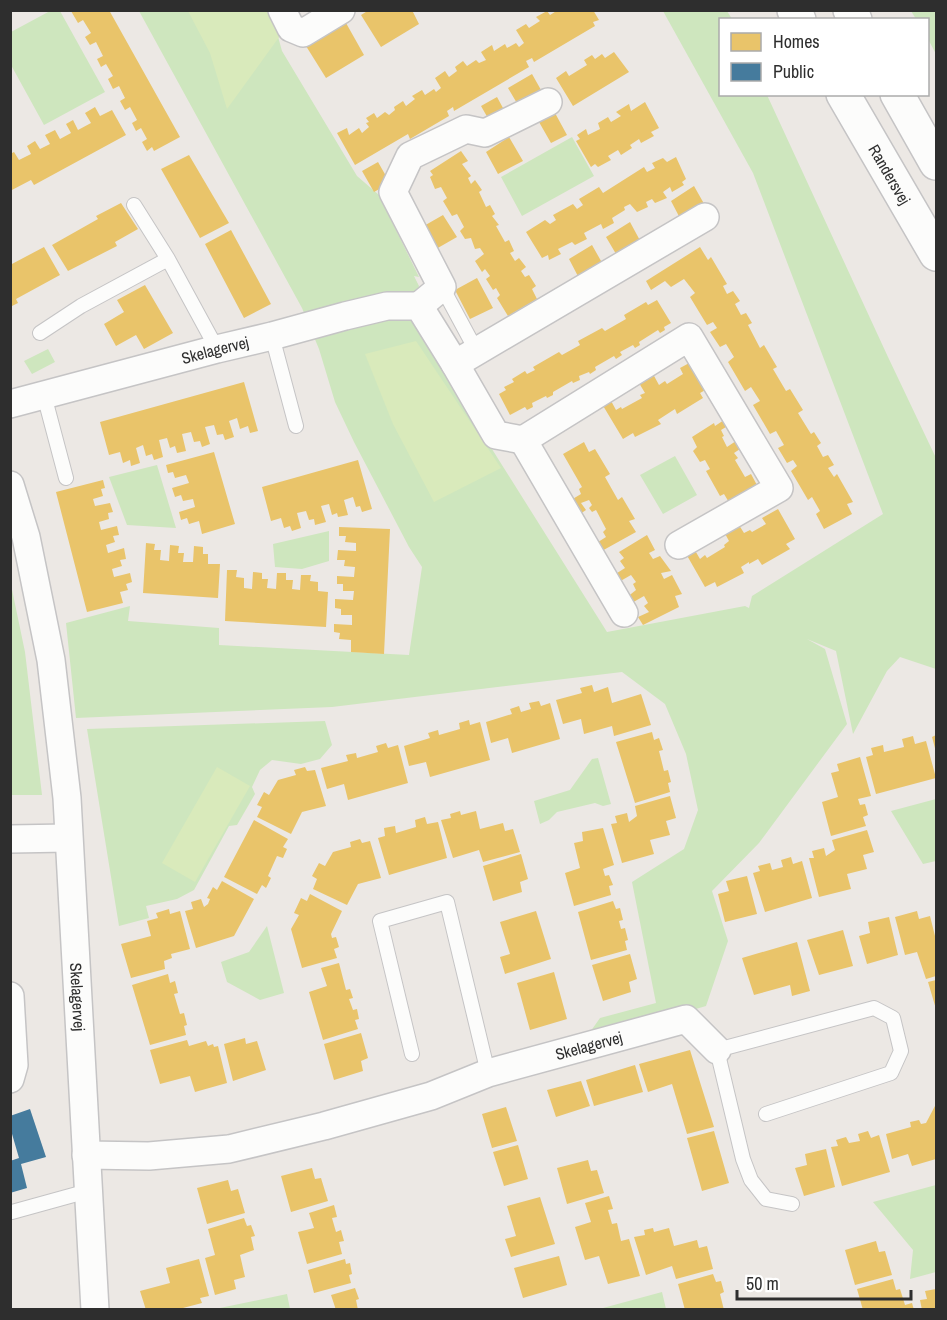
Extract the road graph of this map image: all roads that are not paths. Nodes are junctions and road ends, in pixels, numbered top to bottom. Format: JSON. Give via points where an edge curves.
{"nodes":[{"id":1,"x":282,"y":10,"type":"edge"},
{"id":2,"x":341,"y":10,"type":"edge"},
{"id":3,"x":844,"y":96,"type":"edge"},
{"id":4,"x":898,"y":96,"type":"edge"},
{"id":5,"x":548,"y":102,"type":"dead end"},
{"id":6,"x":936,"y":163,"type":"edge"},
{"id":7,"x":134,"y":205,"type":"dead end"},
{"id":8,"x":705,"y":217,"type":"dead end"},
{"id":9,"x":936,"y":254,"type":"edge"},
{"id":10,"x":168,"y":259,"type":"junction"},
{"id":11,"x":442,"y":287,"type":"junction"},
{"id":12,"x":419,"y":306,"type":"junction"},
{"id":13,"x":40,"y":333,"type":"dead end"},
{"id":14,"x":272,"y":336,"type":"junction"},
{"id":15,"x":217,"y":349,"type":"junction"},
{"id":16,"x":466,"y":358,"type":"junction"},
{"id":17,"x":44,"y":396,"type":"junction"},
{"id":18,"x":10,"y":404,"type":"edge"},
{"id":19,"x":296,"y":426,"type":"dead end"},
{"id":20,"x":523,"y":440,"type":"junction"},
{"id":21,"x":66,"y":478,"type":"dead end"},
{"id":22,"x":10,"y":485,"type":"edge"},
{"id":23,"x":16,"y":527,"type":"edge"},
{"id":24,"x":679,"y":545,"type":"dead end"},
{"id":25,"x":624,"y":613,"type":"dead end"},
{"id":26,"x":68,"y":838,"type":"junction"},
{"id":27,"x":10,"y":839,"type":"edge"},
{"id":28,"x":10,"y":996,"type":"edge"},
{"id":29,"x":717,"y":1050,"type":"junction"},
{"id":30,"x":411,"y":1054,"type":"dead end"},
{"id":31,"x":488,"y":1073,"type":"junction"},
{"id":32,"x":10,"y":1079,"type":"edge"},
{"id":33,"x":766,"y":1114,"type":"dead end"},
{"id":34,"x":86,"y":1155,"type":"junction"},
{"id":35,"x":88,"y":1191,"type":"junction"},
{"id":36,"x":792,"y":1204,"type":"dead end"},
{"id":37,"x":12,"y":1212,"type":"dead end"},
{"id":38,"x":95,"y":1310,"type":"edge"}],
"edges":[{"from":1,"to":2,"type":"street","via":[[291,28],[303,33]]},
{"from":3,"to":9,"type":"main road","name":"Randersvej"},
{"from":4,"to":6,"type":"main road"},
{"from":5,"to":11,"type":"street","via":[[485,133],[466,129],[410,156],[393,192]]},
{"from":7,"to":10,"type":"lane"},
{"from":8,"to":16,"type":"street"},
{"from":10,"to":13,"type":"lane"},
{"from":10,"to":15,"type":"lane"},
{"from":11,"to":12,"type":"street"},
{"from":11,"to":16,"type":"lane"},
{"from":12,"to":14,"type":"street","name":"Skelagervej","via":[[387,306]]},
{"from":12,"to":16,"type":"street"},
{"from":14,"to":15,"type":"street","name":"Skelagervej"},
{"from":14,"to":19,"type":"lane"},
{"from":15,"to":17,"type":"street","name":"Skelagervej"},
{"from":16,"to":20,"type":"street","via":[[496,435]]},
{"from":17,"to":18,"type":"street","name":"Skelagervej"},
{"from":17,"to":21,"type":"lane"},
{"from":20,"to":24,"type":"street","via":[[689,337],[779,488]]},
{"from":20,"to":25,"type":"street"},
{"from":22,"to":23,"type":"street","name":"Skelagervej"},
{"from":23,"to":26,"type":"street","name":"Skelagervej","via":[[51,660]]},
{"from":26,"to":27,"type":"street"},
{"from":26,"to":34,"type":"street","name":"Skelagervej"},
{"from":28,"to":32,"type":"street","via":[[14,1065]]},
{"from":29,"to":31,"type":"street","name":"Skelagervej","via":[[686,1019]]},
{"from":29,"to":33,"type":"lane","via":[[874,1008],[893,1018],[901,1051],[891,1073]]},
{"from":29,"to":36,"type":"lane","via":[[743,1159],[752,1180],[766,1199]]},
{"from":30,"to":31,"type":"lane","via":[[380,921],[447,902]]},
{"from":31,"to":34,"type":"street","name":"Skelagervej","via":[[431,1096],[229,1149],[149,1156]]},
{"from":34,"to":35,"type":"street","name":"Skelagervej"},
{"from":35,"to":37,"type":"lane"},
{"from":35,"to":38,"type":"street","name":"Skelagervej"}]}
